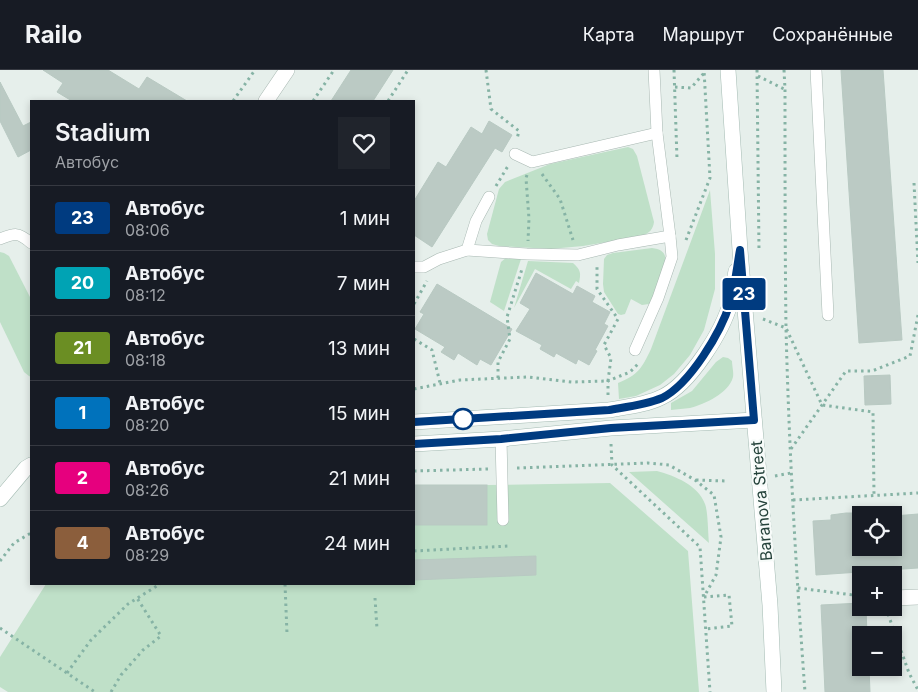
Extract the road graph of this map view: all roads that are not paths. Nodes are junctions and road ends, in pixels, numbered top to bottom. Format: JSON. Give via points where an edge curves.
{"nodes":[{"id":1,"x":287,"y":70,"type":"edge"},
{"id":2,"x":654,"y":70,"type":"edge"},
{"id":3,"x":728,"y":70,"type":"edge"},
{"id":4,"x":816,"y":70,"type":"edge"},
{"id":5,"x":267,"y":100,"type":"edge"},
{"id":6,"x":657,"y":134,"type":"junction"},
{"id":7,"x":515,"y":154,"type":"road end"},
{"id":8,"x":489,"y":197,"type":"road end"},
{"id":9,"x":670,"y":236,"type":"junction"},
{"id":10,"x":0,"y":240,"type":"edge"},
{"id":11,"x":30,"y":241,"type":"edge"},
{"id":12,"x":468,"y":250,"type":"junction"},
{"id":13,"x":740,"y":250,"type":"junction"},
{"id":14,"x":415,"y":267,"type":"edge"},
{"id":15,"x":828,"y":315,"type":"dead end"},
{"id":16,"x":635,"y":350,"type":"dead end"},
{"id":17,"x":754,"y":420,"type":"junction"},
{"id":18,"x":415,"y":422,"type":"edge"},
{"id":19,"x":501,"y":439,"type":"junction"},
{"id":20,"x":415,"y":444,"type":"edge"},
{"id":21,"x":30,"y":466,"type":"edge"},
{"id":22,"x":0,"y":499,"type":"edge"},
{"id":23,"x":503,"y":520,"type":"dead end"},
{"id":24,"x":918,"y":597,"type":"edge"},
{"id":25,"x":902,"y":598,"type":"edge"},
{"id":26,"x":774,"y":692,"type":"edge"}],
"edges":[{"from":1,"to":5,"type":"main road"},
{"from":2,"to":6,"type":"lane"},
{"from":3,"to":13,"type":"main road","name":"Baranova Street"},
{"from":4,"to":15,"type":"lane"},
{"from":6,"to":7,"type":"lane","via":[[532,162]]},
{"from":6,"to":9,"type":"lane"},
{"from":8,"to":12,"type":"lane","via":[[476,221]]},
{"from":9,"to":12,"type":"lane","via":[[578,255]]},
{"from":9,"to":16,"type":"lane","via":[[672,258]]},
{"from":10,"to":11,"type":"lane","via":[[13,234]]},
{"from":12,"to":14,"type":"lane","via":[[424,267]]},
{"from":13,"to":17,"type":"main road","name":"Baranova Street"},
{"from":13,"to":18,"type":"main road","via":[[731,302],[719,331],[684,380],[662,397],[609,410]]},
{"from":17,"to":19,"type":"main road","via":[[611,428]]},
{"from":17,"to":26,"type":"main road","name":"Baranova Street"},
{"from":19,"to":20,"type":"main road"},
{"from":19,"to":23,"type":"lane"},
{"from":21,"to":22,"type":"main road"},
{"from":24,"to":25,"type":"main road"}]}
